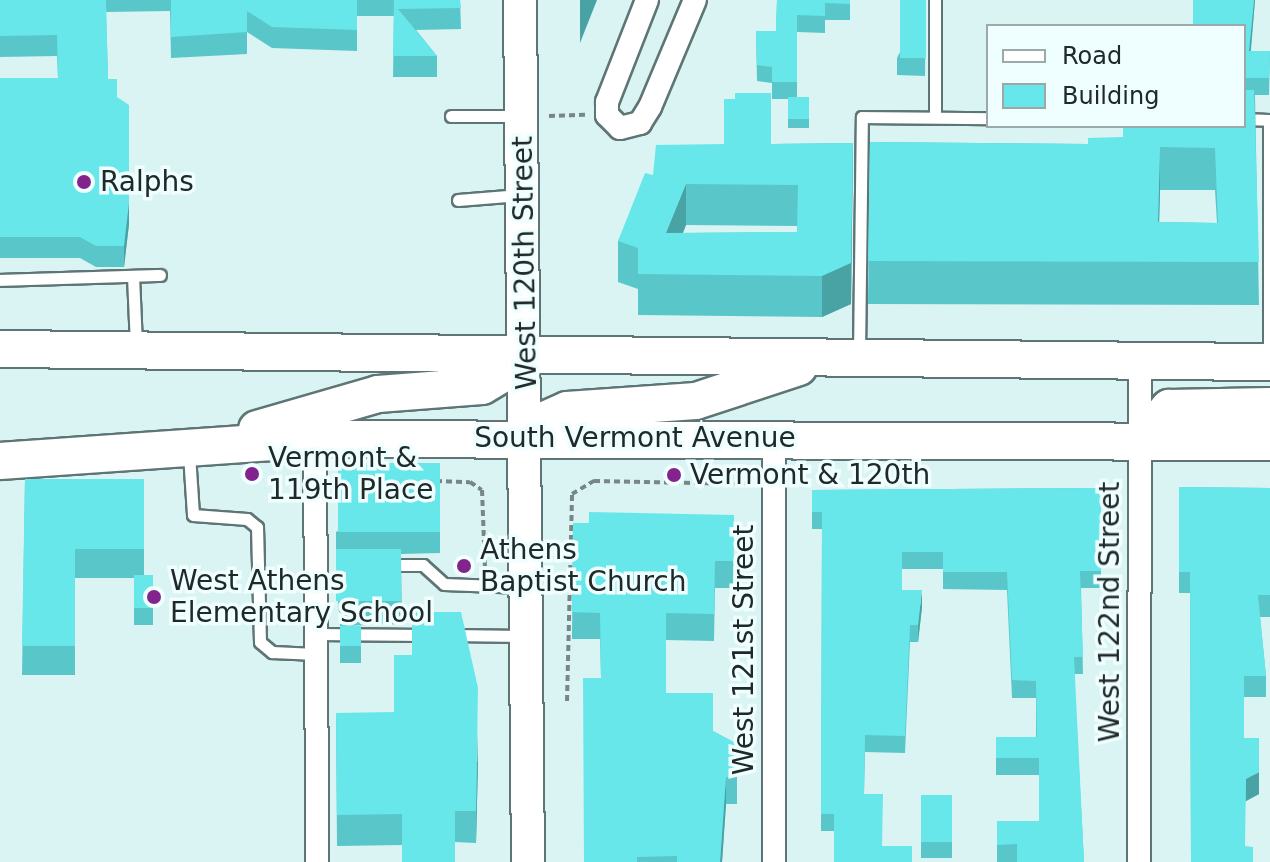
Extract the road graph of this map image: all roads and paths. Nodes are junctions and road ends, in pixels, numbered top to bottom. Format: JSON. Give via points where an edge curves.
{"nodes":[{"id":1,"x":520,"y":0,"type":"edge"},
{"id":2,"x":647,"y":0,"type":"edge"},
{"id":3,"x":695,"y":0,"type":"edge"},
{"id":4,"x":935,"y":0,"type":"edge"},
{"id":5,"x":607,"y":115,"type":"junction"},
{"id":6,"x":451,"y":116,"type":"dead end"},
{"id":7,"x":522,"y":116,"type":"junction"},
{"id":8,"x":935,"y":117,"type":"junction"},
{"id":9,"x":986,"y":118,"type":"edge"},
{"id":10,"x":1246,"y":119,"type":"edge"},
{"id":11,"x":525,"y":194,"type":"junction"},
{"id":12,"x":458,"y":200,"type":"dead end"},
{"id":13,"x":160,"y":275,"type":"dead end"},
{"id":14,"x":133,"y":276,"type":"junction"},
{"id":15,"x":0,"y":280,"type":"edge"},
{"id":16,"x":0,"y":349,"type":"edge"},
{"id":17,"x":136,"y":351,"type":"junction"},
{"id":18,"x":859,"y":358,"type":"junction"},
{"id":19,"x":527,"y":359,"type":"junction"},
{"id":20,"x":816,"y":360,"type":"junction"},
{"id":21,"x":1140,"y":361,"type":"junction"},
{"id":22,"x":1269,"y":362,"type":"edge"},
{"id":23,"x":1270,"y":406,"type":"edge"},
{"id":24,"x":529,"y":437,"type":"junction"},
{"id":25,"x":315,"y":439,"type":"junction"},
{"id":26,"x":774,"y":439,"type":"junction"},
{"id":27,"x":1263,"y":439,"type":"edge"},
{"id":28,"x":1140,"y":442,"type":"junction"},
{"id":29,"x":205,"y":443,"type":"junction"},
{"id":30,"x":0,"y":461,"type":"edge"},
{"id":31,"x":431,"y":481,"type":"edge"},
{"id":32,"x":746,"y":484,"type":"dead end"},
{"id":33,"x":377,"y":565,"type":"edge"},
{"id":34,"x":485,"y":579,"type":"dead end"},
{"id":35,"x":529,"y":587,"type":"junction"},
{"id":36,"x":529,"y":636,"type":"junction"},
{"id":37,"x":316,"y":644,"type":"junction"},
{"id":38,"x":567,"y":701,"type":"dead end"},
{"id":39,"x":317,"y":862,"type":"edge"},
{"id":40,"x":528,"y":862,"type":"edge"},
{"id":41,"x":774,"y":862,"type":"edge"},
{"id":42,"x":1139,"y":862,"type":"edge"}],
"edges":[{"from":1,"to":7,"type":"street","name":"West 120th Street"},
{"from":2,"to":5,"type":"street"},
{"from":3,"to":5,"type":"street","via":[[640,123],[620,128]]},
{"from":4,"to":8,"type":"lane"},
{"from":5,"to":7,"type":"path"},
{"from":6,"to":7,"type":"lane"},
{"from":7,"to":11,"type":"street","name":"West 120th Street"},
{"from":8,"to":9,"type":"lane"},
{"from":8,"to":18,"type":"lane","via":[[862,117]]},
{"from":10,"to":22,"type":"lane","via":[[1269,120]]},
{"from":11,"to":12,"type":"lane"},
{"from":11,"to":19,"type":"street","name":"West 120th Street"},
{"from":13,"to":14,"type":"lane"},
{"from":14,"to":15,"type":"lane"},
{"from":14,"to":17,"type":"lane"},
{"from":16,"to":17,"type":"main road"},
{"from":17,"to":19,"type":"main road"},
{"from":18,"to":20,"type":"main road"},
{"from":18,"to":21,"type":"main road"},
{"from":19,"to":20,"type":"main road"},
{"from":19,"to":24,"type":"street","name":"West 120th Street"},
{"from":19,"to":29,"type":"main road","via":[[482,386],[336,403]]},
{"from":20,"to":24,"type":"main road","via":[[696,401],[567,410],[538,423]]},
{"from":21,"to":22,"type":"main road"},
{"from":21,"to":28,"type":"street","name":"West 122nd Street"},
{"from":23,"to":28,"type":"main road","via":[[1169,408]]},
{"from":24,"to":25,"type":"main road","name":"South Vermont Avenue"},
{"from":24,"to":26,"type":"main road","name":"South Vermont Avenue"},
{"from":24,"to":35,"type":"street","name":"West 120th Street"},
{"from":25,"to":29,"type":"main road","name":"South Vermont Avenue"},
{"from":25,"to":37,"type":"street","via":[[323,565]]},
{"from":26,"to":28,"type":"main road","name":"South Vermont Avenue"},
{"from":26,"to":41,"type":"street","name":"West 121st Street"},
{"from":27,"to":28,"type":"main road","name":"South Vermont Avenue"},
{"from":28,"to":42,"type":"street","name":"West 122nd Street"},
{"from":29,"to":30,"type":"main road","name":"South Vermont Avenue"},
{"from":29,"to":37,"type":"lane","via":[[193,515],[247,519],[257,527],[260,642],[272,652]]},
{"from":31,"to":34,"type":"path","via":[[470,482],[482,490]]},
{"from":32,"to":38,"type":"path","via":[[594,481],[572,494]]},
{"from":33,"to":35,"type":"lane","via":[[423,565],[444,584]]},
{"from":35,"to":36,"type":"street","name":"West 120th Street"},
{"from":36,"to":37,"type":"lane"},
{"from":36,"to":40,"type":"street","name":"West 120th Street"},
{"from":37,"to":39,"type":"street"}]}
